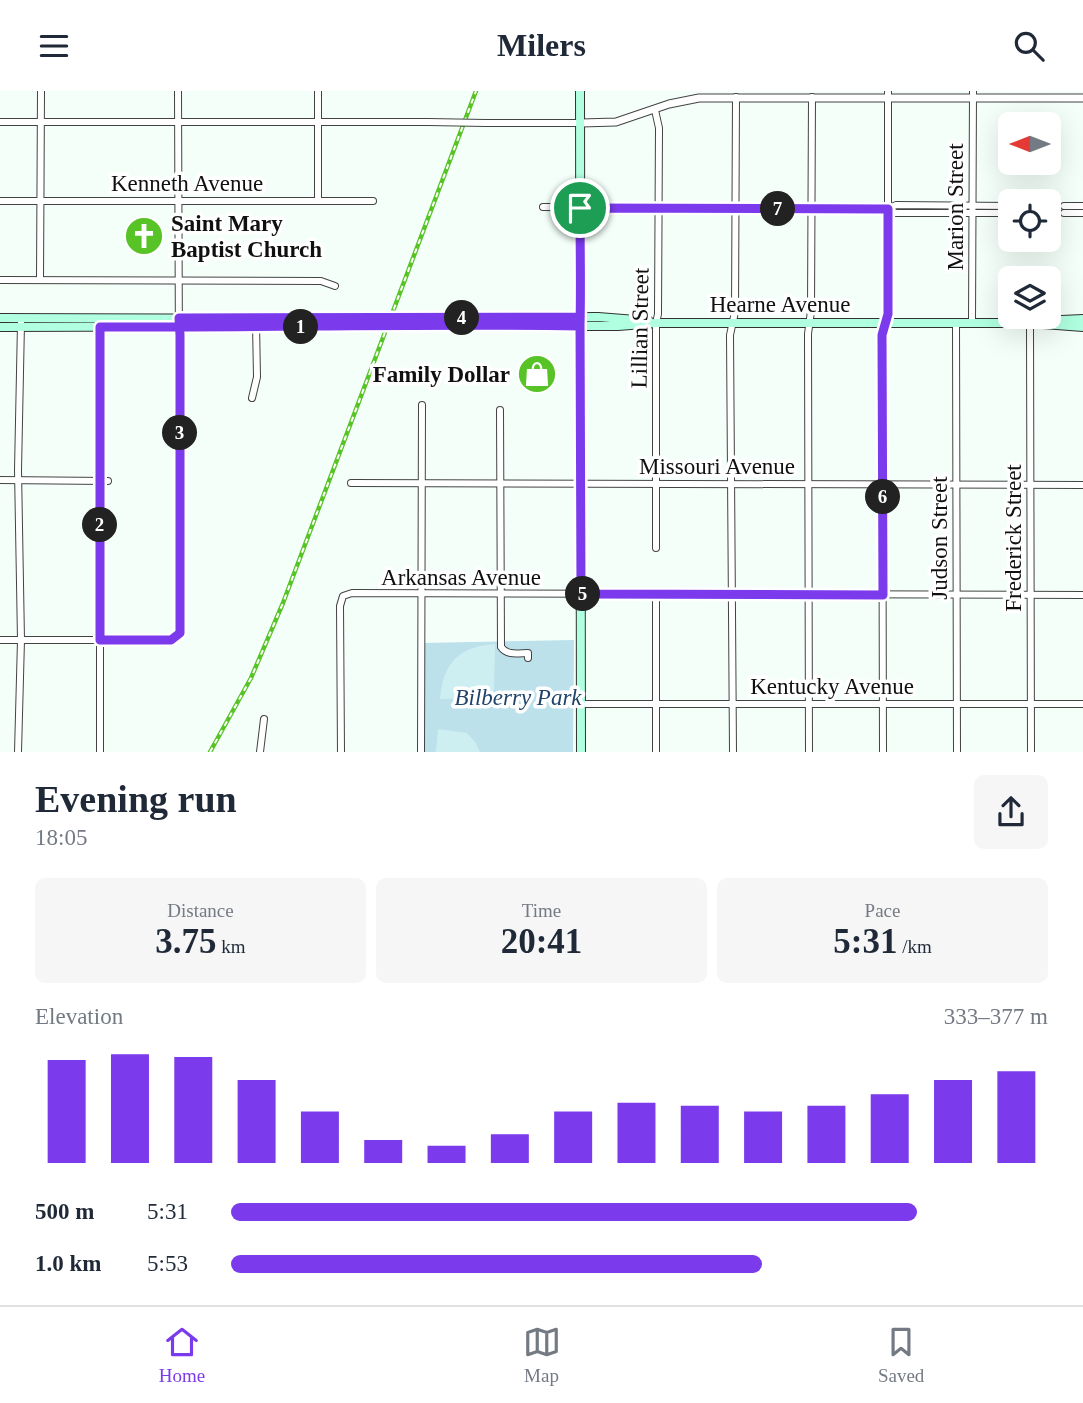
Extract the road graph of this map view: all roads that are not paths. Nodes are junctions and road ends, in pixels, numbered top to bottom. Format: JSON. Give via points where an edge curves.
{"nodes":[{"id":1,"x":41,"y":91,"type":"edge"},
{"id":2,"x":178,"y":91,"type":"edge"},
{"id":3,"x":318,"y":91,"type":"edge"},
{"id":4,"x":580,"y":91,"type":"edge"},
{"id":5,"x":789,"y":94,"type":"edge"},
{"id":6,"x":888,"y":94,"type":"edge"},
{"id":7,"x":973,"y":94,"type":"edge"},
{"id":8,"x":1065,"y":94,"type":"edge"},
{"id":9,"x":736,"y":97,"type":"junction"},
{"id":10,"x":812,"y":97,"type":"junction"},
{"id":11,"x":1083,"y":98,"type":"edge"},
{"id":12,"x":655,"y":110,"type":"junction"},
{"id":13,"x":0,"y":122,"type":"edge"},
{"id":14,"x":41,"y":122,"type":"junction"},
{"id":15,"x":178,"y":122,"type":"junction"},
{"id":16,"x":318,"y":123,"type":"junction"},
{"id":17,"x":580,"y":123,"type":"junction"},
{"id":18,"x":0,"y":201,"type":"edge"},
{"id":19,"x":41,"y":201,"type":"junction"},
{"id":20,"x":179,"y":201,"type":"junction"},
{"id":21,"x":318,"y":201,"type":"junction"},
{"id":22,"x":373,"y":201,"type":"dead end"},
{"id":23,"x":1083,"y":206,"type":"edge"},
{"id":24,"x":543,"y":207,"type":"dead end"},
{"id":25,"x":998,"y":207,"type":"edge"},
{"id":26,"x":580,"y":208,"type":"junction"},
{"id":27,"x":659,"y":209,"type":"junction"},
{"id":28,"x":735,"y":209,"type":"junction"},
{"id":29,"x":812,"y":209,"type":"junction"},
{"id":30,"x":888,"y":209,"type":"junction"},
{"id":31,"x":973,"y":209,"type":"junction"},
{"id":32,"x":998,"y":212,"type":"edge"},
{"id":33,"x":1083,"y":213,"type":"edge"},
{"id":34,"x":0,"y":279,"type":"edge"},
{"id":35,"x":40,"y":279,"type":"junction"},
{"id":36,"x":179,"y":280,"type":"junction"},
{"id":37,"x":335,"y":286,"type":"dead end"},
{"id":38,"x":505,"y":317,"type":"junction"},
{"id":39,"x":0,"y":318,"type":"edge"},
{"id":40,"x":21,"y":318,"type":"junction"},
{"id":41,"x":39,"y":318,"type":"junction"},
{"id":42,"x":179,"y":318,"type":"junction"},
{"id":43,"x":1083,"y":319,"type":"edge"},
{"id":44,"x":1061,"y":321,"type":"edge"},
{"id":45,"x":410,"y":322,"type":"junction"},
{"id":46,"x":580,"y":322,"type":"junction"},
{"id":47,"x":100,"y":323,"type":"junction"},
{"id":48,"x":256,"y":323,"type":"junction"},
{"id":49,"x":656,"y":323,"type":"junction"},
{"id":50,"x":732,"y":323,"type":"junction"},
{"id":51,"x":810,"y":323,"type":"junction"},
{"id":52,"x":885,"y":323,"type":"junction"},
{"id":53,"x":956,"y":323,"type":"junction"},
{"id":54,"x":972,"y":323,"type":"junction"},
{"id":55,"x":998,"y":323,"type":"edge"},
{"id":56,"x":1061,"y":325,"type":"edge"},
{"id":57,"x":0,"y":327,"type":"edge"},
{"id":58,"x":21,"y":327,"type":"junction"},
{"id":59,"x":38,"y":327,"type":"junction"},
{"id":60,"x":505,"y":327,"type":"junction"},
{"id":61,"x":1083,"y":327,"type":"edge"},
{"id":62,"x":180,"y":328,"type":"junction"},
{"id":63,"x":1030,"y":329,"type":"edge"},
{"id":64,"x":252,"y":398,"type":"dead end"},
{"id":65,"x":422,"y":405,"type":"dead end"},
{"id":66,"x":500,"y":410,"type":"dead end"},
{"id":67,"x":0,"y":480,"type":"edge"},
{"id":68,"x":19,"y":480,"type":"junction"},
{"id":69,"x":104,"y":481,"type":"junction"},
{"id":70,"x":351,"y":483,"type":"dead end"},
{"id":71,"x":420,"y":484,"type":"junction"},
{"id":72,"x":500,"y":484,"type":"junction"},
{"id":73,"x":580,"y":484,"type":"junction"},
{"id":74,"x":656,"y":484,"type":"junction"},
{"id":75,"x":732,"y":484,"type":"junction"},
{"id":76,"x":808,"y":484,"type":"junction"},
{"id":77,"x":883,"y":484,"type":"junction"},
{"id":78,"x":956,"y":484,"type":"junction"},
{"id":79,"x":1031,"y":485,"type":"junction"},
{"id":80,"x":1083,"y":485,"type":"edge"},
{"id":81,"x":656,"y":548,"type":"dead end"},
{"id":82,"x":421,"y":594,"type":"junction"},
{"id":83,"x":501,"y":594,"type":"junction"},
{"id":84,"x":581,"y":594,"type":"junction"},
{"id":85,"x":733,"y":594,"type":"junction"},
{"id":86,"x":809,"y":594,"type":"junction"},
{"id":87,"x":656,"y":595,"type":"junction"},
{"id":88,"x":883,"y":595,"type":"junction"},
{"id":89,"x":957,"y":595,"type":"junction"},
{"id":90,"x":1031,"y":595,"type":"junction"},
{"id":91,"x":1083,"y":595,"type":"edge"},
{"id":92,"x":0,"y":640,"type":"edge"},
{"id":93,"x":21,"y":640,"type":"junction"},
{"id":94,"x":100,"y":640,"type":"junction"},
{"id":95,"x":528,"y":659,"type":"dead end"},
{"id":96,"x":656,"y":703,"type":"junction"},
{"id":97,"x":581,"y":704,"type":"junction"},
{"id":98,"x":733,"y":704,"type":"junction"},
{"id":99,"x":809,"y":704,"type":"junction"},
{"id":100,"x":883,"y":704,"type":"junction"},
{"id":101,"x":957,"y":704,"type":"junction"},
{"id":102,"x":1031,"y":704,"type":"junction"},
{"id":103,"x":1083,"y":704,"type":"edge"},
{"id":104,"x":264,"y":719,"type":"dead end"},
{"id":105,"x":19,"y":752,"type":"edge"},
{"id":106,"x":100,"y":752,"type":"edge"},
{"id":107,"x":260,"y":752,"type":"edge"},
{"id":108,"x":341,"y":752,"type":"edge"},
{"id":109,"x":421,"y":752,"type":"edge"},
{"id":110,"x":581,"y":752,"type":"edge"},
{"id":111,"x":656,"y":752,"type":"edge"},
{"id":112,"x":733,"y":752,"type":"edge"},
{"id":113,"x":809,"y":752,"type":"edge"},
{"id":114,"x":883,"y":752,"type":"edge"},
{"id":115,"x":957,"y":752,"type":"edge"},
{"id":116,"x":1031,"y":752,"type":"edge"}],
"edges":[{"from":1,"to":14,"type":"street"},
{"from":2,"to":15,"type":"street"},
{"from":3,"to":16,"type":"street"},
{"from":4,"to":17,"type":"main road"},
{"from":5,"to":9,"type":"street"},
{"from":5,"to":10,"type":"street"},
{"from":6,"to":7,"type":"street"},
{"from":6,"to":10,"type":"street"},
{"from":6,"to":30,"type":"street"},
{"from":7,"to":8,"type":"street"},
{"from":7,"to":31,"type":"street","name":"Marion Street"},
{"from":8,"to":11,"type":"street"},
{"from":9,"to":12,"type":"street","via":[[691,99]]},
{"from":9,"to":28,"type":"street"},
{"from":10,"to":29,"type":"street"},
{"from":12,"to":17,"type":"street","via":[[616,122]]},
{"from":12,"to":27,"type":"street","name":"Lillian Street"},
{"from":13,"to":14,"type":"street"},
{"from":14,"to":15,"type":"street"},
{"from":14,"to":19,"type":"street"},
{"from":15,"to":16,"type":"street"},
{"from":15,"to":20,"type":"street"},
{"from":16,"to":17,"type":"street","bridge":true},
{"from":16,"to":21,"type":"street"},
{"from":17,"to":26,"type":"main road"},
{"from":18,"to":19,"type":"street","name":"Kenneth Avenue"},
{"from":19,"to":20,"type":"street","name":"Kenneth Avenue"},
{"from":19,"to":35,"type":"street"},
{"from":20,"to":21,"type":"street","name":"Kenneth Avenue"},
{"from":20,"to":36,"type":"street"},
{"from":21,"to":22,"type":"street","name":"Kenneth Avenue"},
{"from":23,"to":33,"type":"street","via":[[1064,209]]},
{"from":24,"to":26,"type":"street"},
{"from":25,"to":31,"type":"street"},
{"from":26,"to":27,"type":"street"},
{"from":26,"to":46,"type":"main road"},
{"from":27,"to":28,"type":"street"},
{"from":27,"to":49,"type":"street","name":"Lillian Street"},
{"from":28,"to":29,"type":"street"},
{"from":28,"to":50,"type":"street"},
{"from":29,"to":30,"type":"street"},
{"from":29,"to":51,"type":"street"},
{"from":30,"to":31,"type":"street","via":[[896,213]]},
{"from":30,"to":52,"type":"street"},
{"from":31,"to":32,"type":"street"},
{"from":31,"to":54,"type":"street","name":"Marion Street"},
{"from":34,"to":35,"type":"street"},
{"from":35,"to":36,"type":"street"},
{"from":36,"to":37,"type":"street","via":[[321,281]]},
{"from":36,"to":42,"type":"street"},
{"from":38,"to":45,"type":"main road","name":"Hearne Avenue"},
{"from":38,"to":46,"type":"main road","name":"Hearne Avenue"},
{"from":38,"to":60,"type":"main road"},
{"from":39,"to":40,"type":"main road","name":"Hearne Avenue"},
{"from":40,"to":41,"type":"main road","name":"Hearne Avenue"},
{"from":40,"to":58,"type":"street"},
{"from":41,"to":47,"type":"main road","name":"Hearne Avenue"},
{"from":41,"to":59,"type":"street"},
{"from":42,"to":47,"type":"main road","name":"Hearne Avenue"},
{"from":42,"to":48,"type":"main road","name":"Hearne Avenue"},
{"from":42,"to":62,"type":"street"},
{"from":43,"to":44,"type":"main road","name":"Hearne Avenue"},
{"from":45,"to":48,"type":"main road","name":"Hearne Avenue","bridge":true},
{"from":45,"to":60,"type":"main road","name":"Hearne Avenue"},
{"from":46,"to":49,"type":"main road","name":"Hearne Avenue"},
{"from":46,"to":60,"type":"main road","name":"Hearne Avenue"},
{"from":46,"to":73,"type":"main road"},
{"from":47,"to":59,"type":"main road","name":"Hearne Avenue"},
{"from":47,"to":62,"type":"main road","name":"Hearne Avenue"},
{"from":47,"to":69,"type":"street"},
{"from":48,"to":62,"type":"main road","name":"Hearne Avenue"},
{"from":48,"to":64,"type":"street","via":[[257,377]]},
{"from":49,"to":50,"type":"main road","name":"Hearne Avenue"},
{"from":49,"to":74,"type":"street","name":"Lillian Street"},
{"from":50,"to":51,"type":"main road","name":"Hearne Avenue"},
{"from":50,"to":75,"type":"street"},
{"from":51,"to":52,"type":"main road","name":"Hearne Avenue"},
{"from":51,"to":76,"type":"street"},
{"from":52,"to":53,"type":"main road","name":"Hearne Avenue"},
{"from":52,"to":77,"type":"street"},
{"from":53,"to":54,"type":"main road","name":"Hearne Avenue"},
{"from":53,"to":78,"type":"street","name":"Judson Street"},
{"from":54,"to":55,"type":"main road","name":"Hearne Avenue"},
{"from":56,"to":61,"type":"main road","name":"Hearne Avenue"},
{"from":57,"to":58,"type":"main road","name":"Hearne Avenue"},
{"from":58,"to":59,"type":"main road","name":"Hearne Avenue"},
{"from":58,"to":68,"type":"street"},
{"from":62,"to":94,"type":"street","via":[[180,633],[171,640]]},
{"from":63,"to":79,"type":"street","name":"Frederick Street"},
{"from":65,"to":71,"type":"street"},
{"from":66,"to":72,"type":"street"},
{"from":67,"to":68,"type":"street"},
{"from":68,"to":69,"type":"street"},
{"from":68,"to":93,"type":"street"},
{"from":69,"to":94,"type":"street"},
{"from":70,"to":71,"type":"street","name":"Missouri Avenue"},
{"from":71,"to":72,"type":"street","name":"Missouri Avenue"},
{"from":71,"to":82,"type":"street"},
{"from":72,"to":73,"type":"street","name":"Missouri Avenue"},
{"from":72,"to":83,"type":"street"},
{"from":73,"to":74,"type":"street","name":"Missouri Avenue"},
{"from":73,"to":84,"type":"main road"},
{"from":74,"to":75,"type":"street","name":"Missouri Avenue"},
{"from":74,"to":81,"type":"street","name":"Lillian Street"},
{"from":75,"to":76,"type":"street","name":"Missouri Avenue"},
{"from":75,"to":85,"type":"street"},
{"from":76,"to":77,"type":"street","name":"Missouri Avenue"},
{"from":76,"to":86,"type":"street"},
{"from":77,"to":78,"type":"street","name":"Missouri Avenue"},
{"from":77,"to":88,"type":"street"},
{"from":78,"to":79,"type":"street","name":"Missouri Avenue"},
{"from":78,"to":89,"type":"street","name":"Judson Street"},
{"from":79,"to":80,"type":"street","name":"Missouri Avenue"},
{"from":79,"to":90,"type":"street","name":"Frederick Street"},
{"from":82,"to":83,"type":"street","name":"Arkansas Avenue"},
{"from":82,"to":108,"type":"street","name":"Arkansas Avenue","via":[[343,596]]},
{"from":82,"to":109,"type":"street"},
{"from":83,"to":84,"type":"street","name":"Arkansas Avenue"},
{"from":83,"to":95,"type":"street","via":[[504,652],[528,653]]},
{"from":84,"to":87,"type":"street","name":"Arkansas Avenue"},
{"from":84,"to":97,"type":"main road"},
{"from":85,"to":86,"type":"street","name":"Arkansas Avenue"},
{"from":85,"to":87,"type":"street","name":"Arkansas Avenue"},
{"from":85,"to":98,"type":"street"},
{"from":86,"to":88,"type":"street","name":"Arkansas Avenue"},
{"from":86,"to":99,"type":"street"},
{"from":87,"to":96,"type":"street"},
{"from":88,"to":89,"type":"street","name":"Arkansas Avenue"},
{"from":88,"to":100,"type":"street"},
{"from":89,"to":90,"type":"street","name":"Arkansas Avenue"},
{"from":89,"to":101,"type":"street","name":"Judson Street"},
{"from":90,"to":91,"type":"street","name":"Arkansas Avenue"},
{"from":90,"to":102,"type":"street","name":"Frederick Street"},
{"from":92,"to":93,"type":"street"},
{"from":93,"to":94,"type":"street"},
{"from":93,"to":105,"type":"street"},
{"from":94,"to":106,"type":"street"},
{"from":96,"to":97,"type":"street","name":"Kentucky Avenue"},
{"from":96,"to":98,"type":"street","name":"Kentucky Avenue"},
{"from":96,"to":111,"type":"street"},
{"from":97,"to":110,"type":"main road"},
{"from":98,"to":99,"type":"street","name":"Kentucky Avenue"},
{"from":98,"to":112,"type":"street"},
{"from":99,"to":100,"type":"street","name":"Kentucky Avenue"},
{"from":99,"to":113,"type":"street"},
{"from":100,"to":101,"type":"street","name":"Kentucky Avenue"},
{"from":100,"to":114,"type":"street"},
{"from":101,"to":102,"type":"street","name":"Kentucky Avenue"},
{"from":101,"to":115,"type":"street","name":"Judson Street"},
{"from":102,"to":103,"type":"street","name":"Kentucky Avenue"},
{"from":102,"to":116,"type":"street","name":"Frederick Street"},
{"from":104,"to":107,"type":"street"}]}
